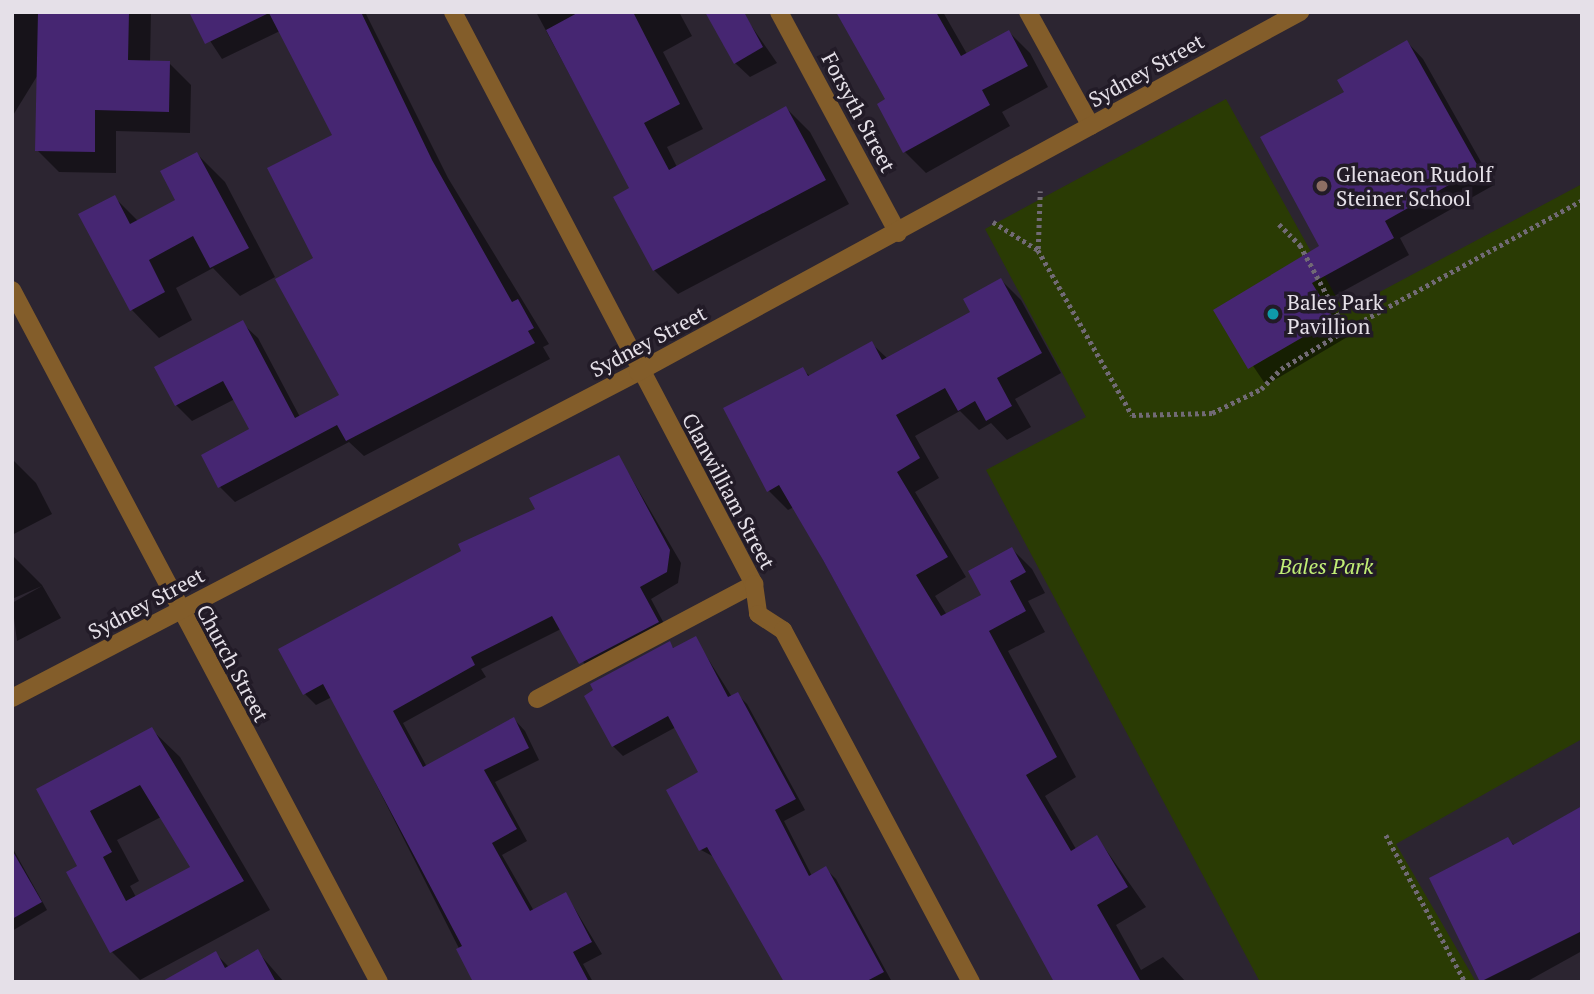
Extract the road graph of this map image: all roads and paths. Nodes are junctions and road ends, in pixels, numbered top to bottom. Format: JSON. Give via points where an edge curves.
{"nodes":[{"id":1,"x":453,"y":12,"type":"edge"},
{"id":2,"x":779,"y":12,"type":"edge"},
{"id":3,"x":1028,"y":12,"type":"edge"},
{"id":4,"x":1300,"y":12,"type":"edge"},
{"id":5,"x":1091,"y":126,"type":"junction"},
{"id":6,"x":1040,"y":191,"type":"dead end"},
{"id":7,"x":1582,"y":200,"type":"edge"},
{"id":8,"x":993,"y":222,"type":"dead end"},
{"id":9,"x":1279,"y":224,"type":"dead end"},
{"id":10,"x":898,"y":233,"type":"junction"},
{"id":11,"x":1038,"y":250,"type":"junction"},
{"id":12,"x":12,"y":289,"type":"edge"},
{"id":13,"x":1346,"y":330,"type":"junction"},
{"id":14,"x":638,"y":372,"type":"junction"},
{"id":15,"x":754,"y":584,"type":"junction"},
{"id":16,"x":179,"y":611,"type":"junction"},
{"id":17,"x":12,"y":698,"type":"edge"},
{"id":18,"x":537,"y":699,"type":"dead end"},
{"id":19,"x":1386,"y":835,"type":"dead end"},
{"id":20,"x":379,"y":982,"type":"edge"},
{"id":21,"x":971,"y":982,"type":"edge"},
{"id":22,"x":1465,"y":982,"type":"edge"}],
"edges":[{"from":1,"to":14,"type":"street","name":"Clanwilliam Street"},
{"from":2,"to":10,"type":"street","name":"Forsyth Street"},
{"from":3,"to":5,"type":"street"},
{"from":4,"to":5,"type":"street","name":"Sydney Street"},
{"from":5,"to":10,"type":"street","name":"Sydney Street"},
{"from":6,"to":11,"type":"path"},
{"from":7,"to":13,"type":"path"},
{"from":8,"to":11,"type":"path"},
{"from":9,"to":13,"type":"path","via":[[1300,245]]},
{"from":10,"to":14,"type":"street","name":"Sydney Street"},
{"from":11,"to":13,"type":"path","via":[[1132,415],[1212,413],[1261,389],[1281,369]]},
{"from":12,"to":16,"type":"street","name":"Church Street"},
{"from":14,"to":15,"type":"street","name":"Clanwilliam Street"},
{"from":14,"to":16,"type":"street","name":"Sydney Street"},
{"from":15,"to":18,"type":"street"},
{"from":15,"to":21,"type":"street","name":"Clanwilliam Street","via":[[758,614],[783,630]]},
{"from":16,"to":17,"type":"street","name":"Sydney Street"},
{"from":16,"to":20,"type":"street","name":"Church Street"},
{"from":19,"to":22,"type":"path"}]}
